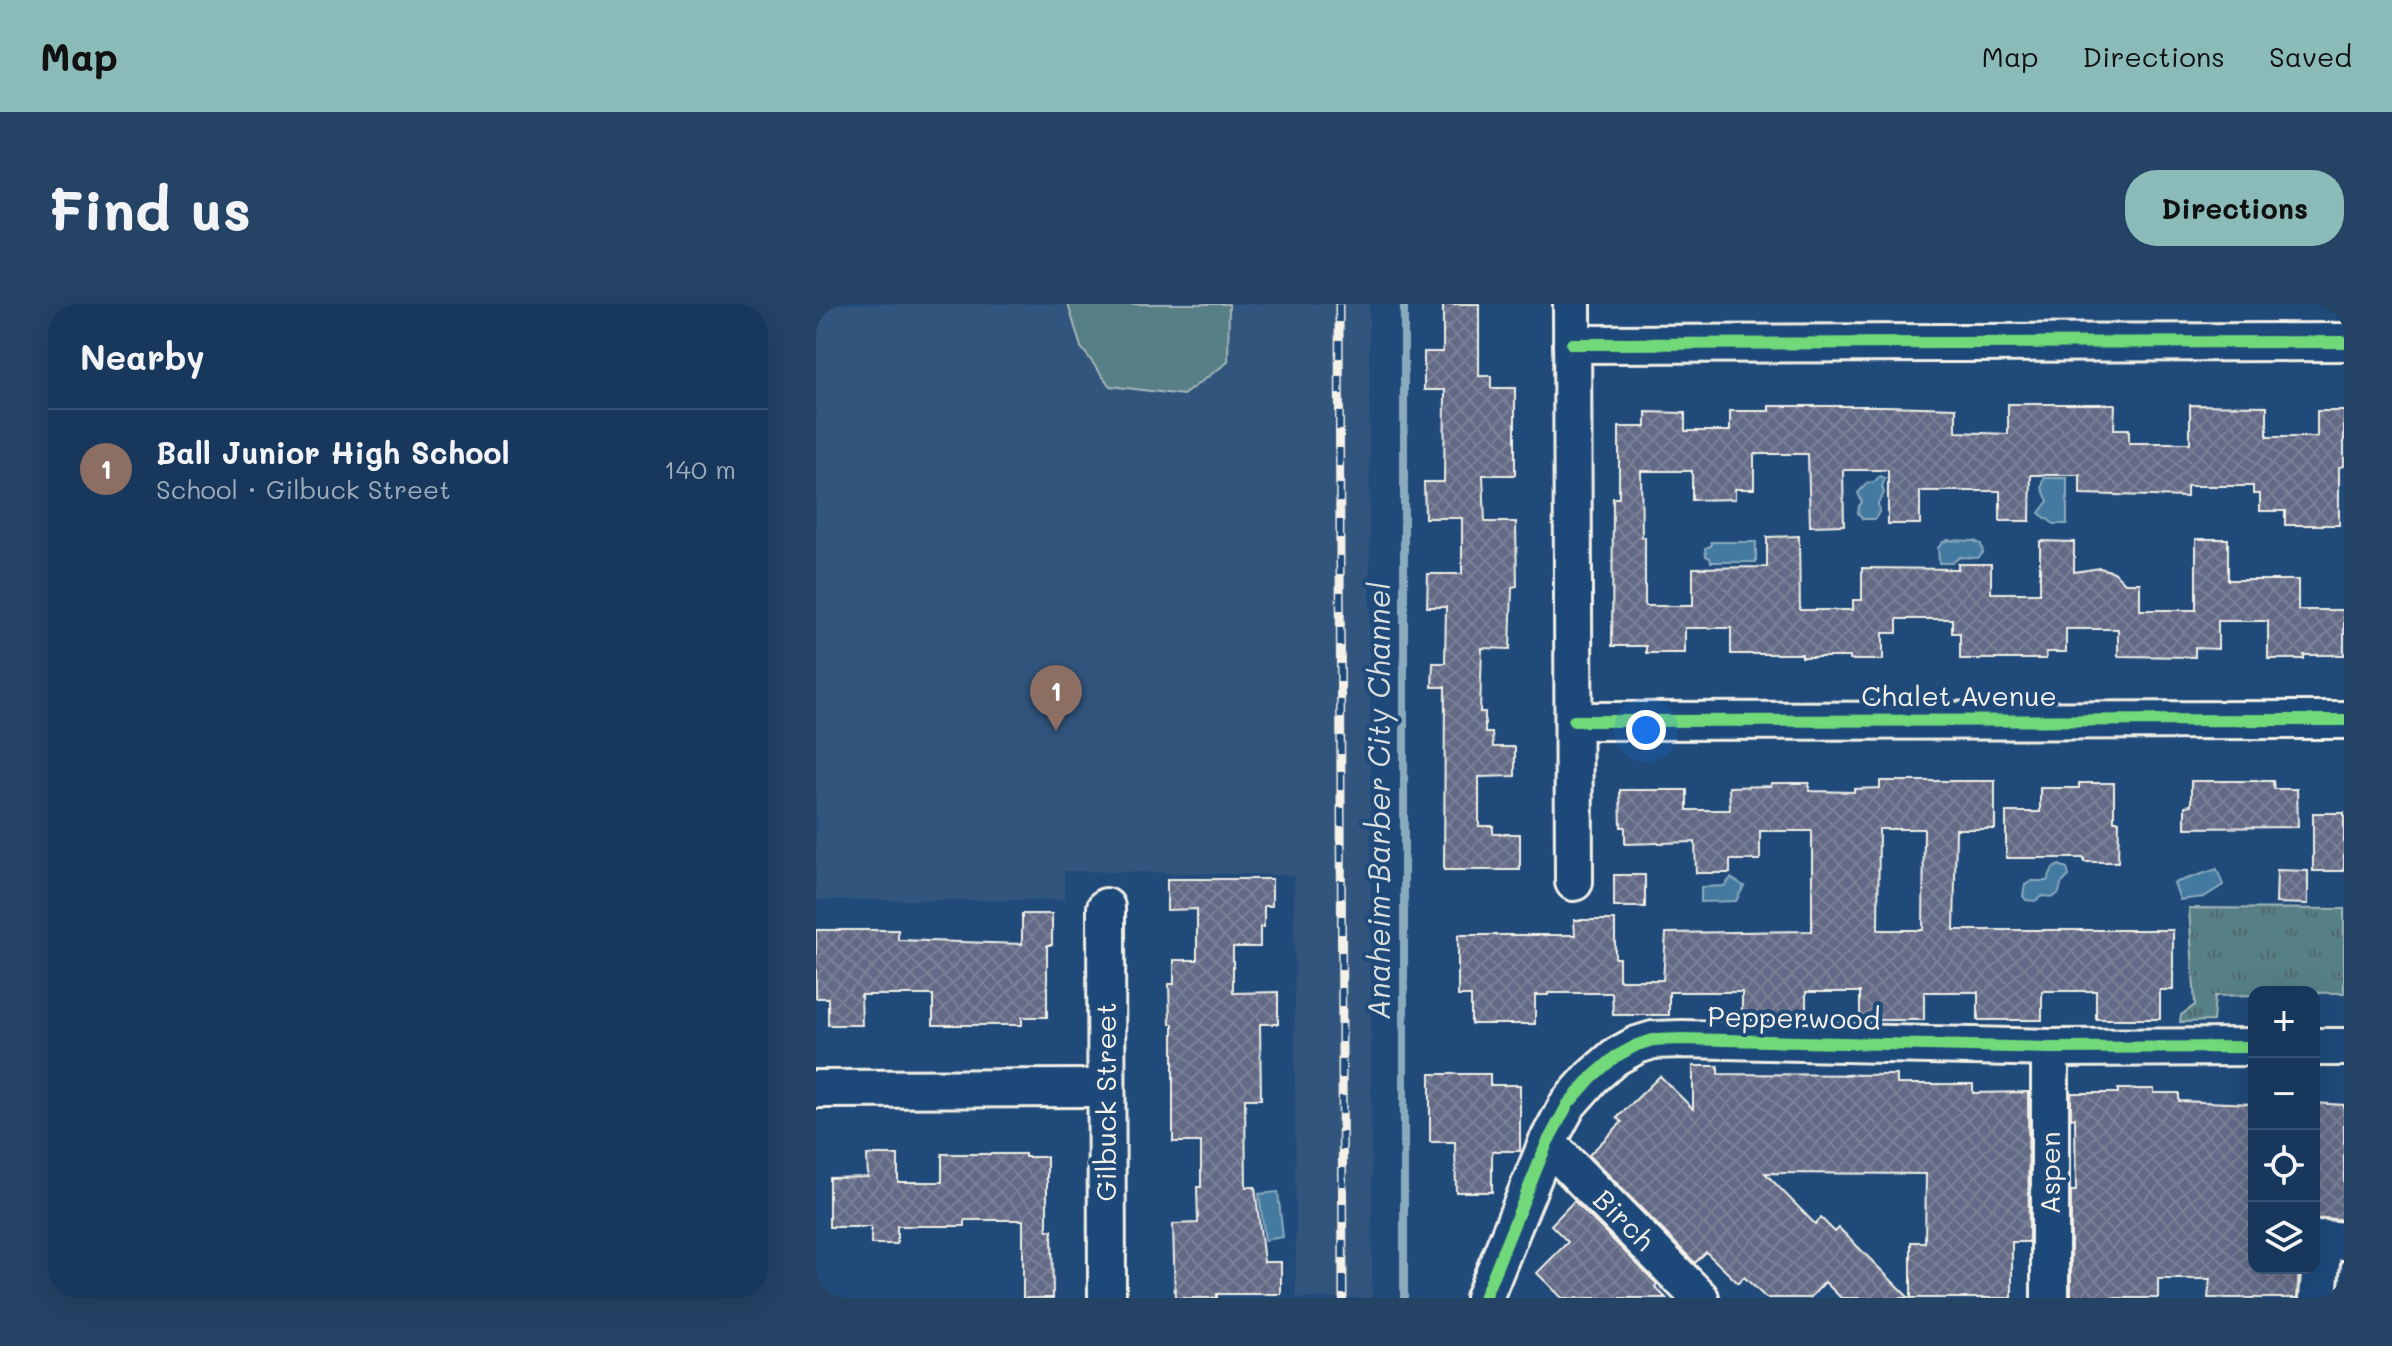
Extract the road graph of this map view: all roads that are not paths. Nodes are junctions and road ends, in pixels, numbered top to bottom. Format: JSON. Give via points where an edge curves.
{"nodes":[{"id":1,"x":1572,"y":304,"type":"edge"},
{"id":2,"x":2344,"y":342,"type":"edge"},
{"id":3,"x":1572,"y":344,"type":"junction"},
{"id":4,"x":2344,"y":720,"type":"edge"},
{"id":5,"x":1574,"y":721,"type":"junction"},
{"id":6,"x":1574,"y":882,"type":"dead end"},
{"id":7,"x":1106,"y":907,"type":"dead end"},
{"id":8,"x":2248,"y":1047,"type":"edge"},
{"id":9,"x":2320,"y":1047,"type":"edge"},
{"id":10,"x":2344,"y":1047,"type":"edge"},
{"id":11,"x":2050,"y":1048,"type":"junction"},
{"id":12,"x":1106,"y":1088,"type":"junction"},
{"id":13,"x":816,"y":1089,"type":"edge"},
{"id":14,"x":1547,"y":1143,"type":"junction"},
{"id":15,"x":2344,"y":1241,"type":"edge"},
{"id":16,"x":1107,"y":1298,"type":"edge"},
{"id":17,"x":1484,"y":1298,"type":"edge"},
{"id":18,"x":1700,"y":1298,"type":"edge"},
{"id":19,"x":2050,"y":1298,"type":"edge"},
{"id":20,"x":2318,"y":1298,"type":"edge"}],
"edges":[{"from":1,"to":3,"type":"street"},
{"from":2,"to":3,"type":"street"},
{"from":3,"to":5,"type":"street"},
{"from":4,"to":5,"type":"street","name":"Chalet Avenue"},
{"from":5,"to":6,"type":"street"},
{"from":7,"to":12,"type":"street","name":"Gilbuck Street"},
{"from":8,"to":11,"type":"street","name":"Pepperwood"},
{"from":9,"to":10,"type":"street"},
{"from":11,"to":14,"type":"street","name":"Pepperwood","via":[[1653,1040],[1615,1057],[1592,1077],[1568,1104]]},
{"from":11,"to":19,"type":"street","name":"Aspen"},
{"from":12,"to":13,"type":"street"},
{"from":12,"to":16,"type":"street","name":"Gilbuck Street"},
{"from":14,"to":17,"type":"street","name":"Pepperwood"},
{"from":14,"to":18,"type":"street","name":"Birch"},
{"from":15,"to":20,"type":"street","via":[[2323,1239]]}]}
